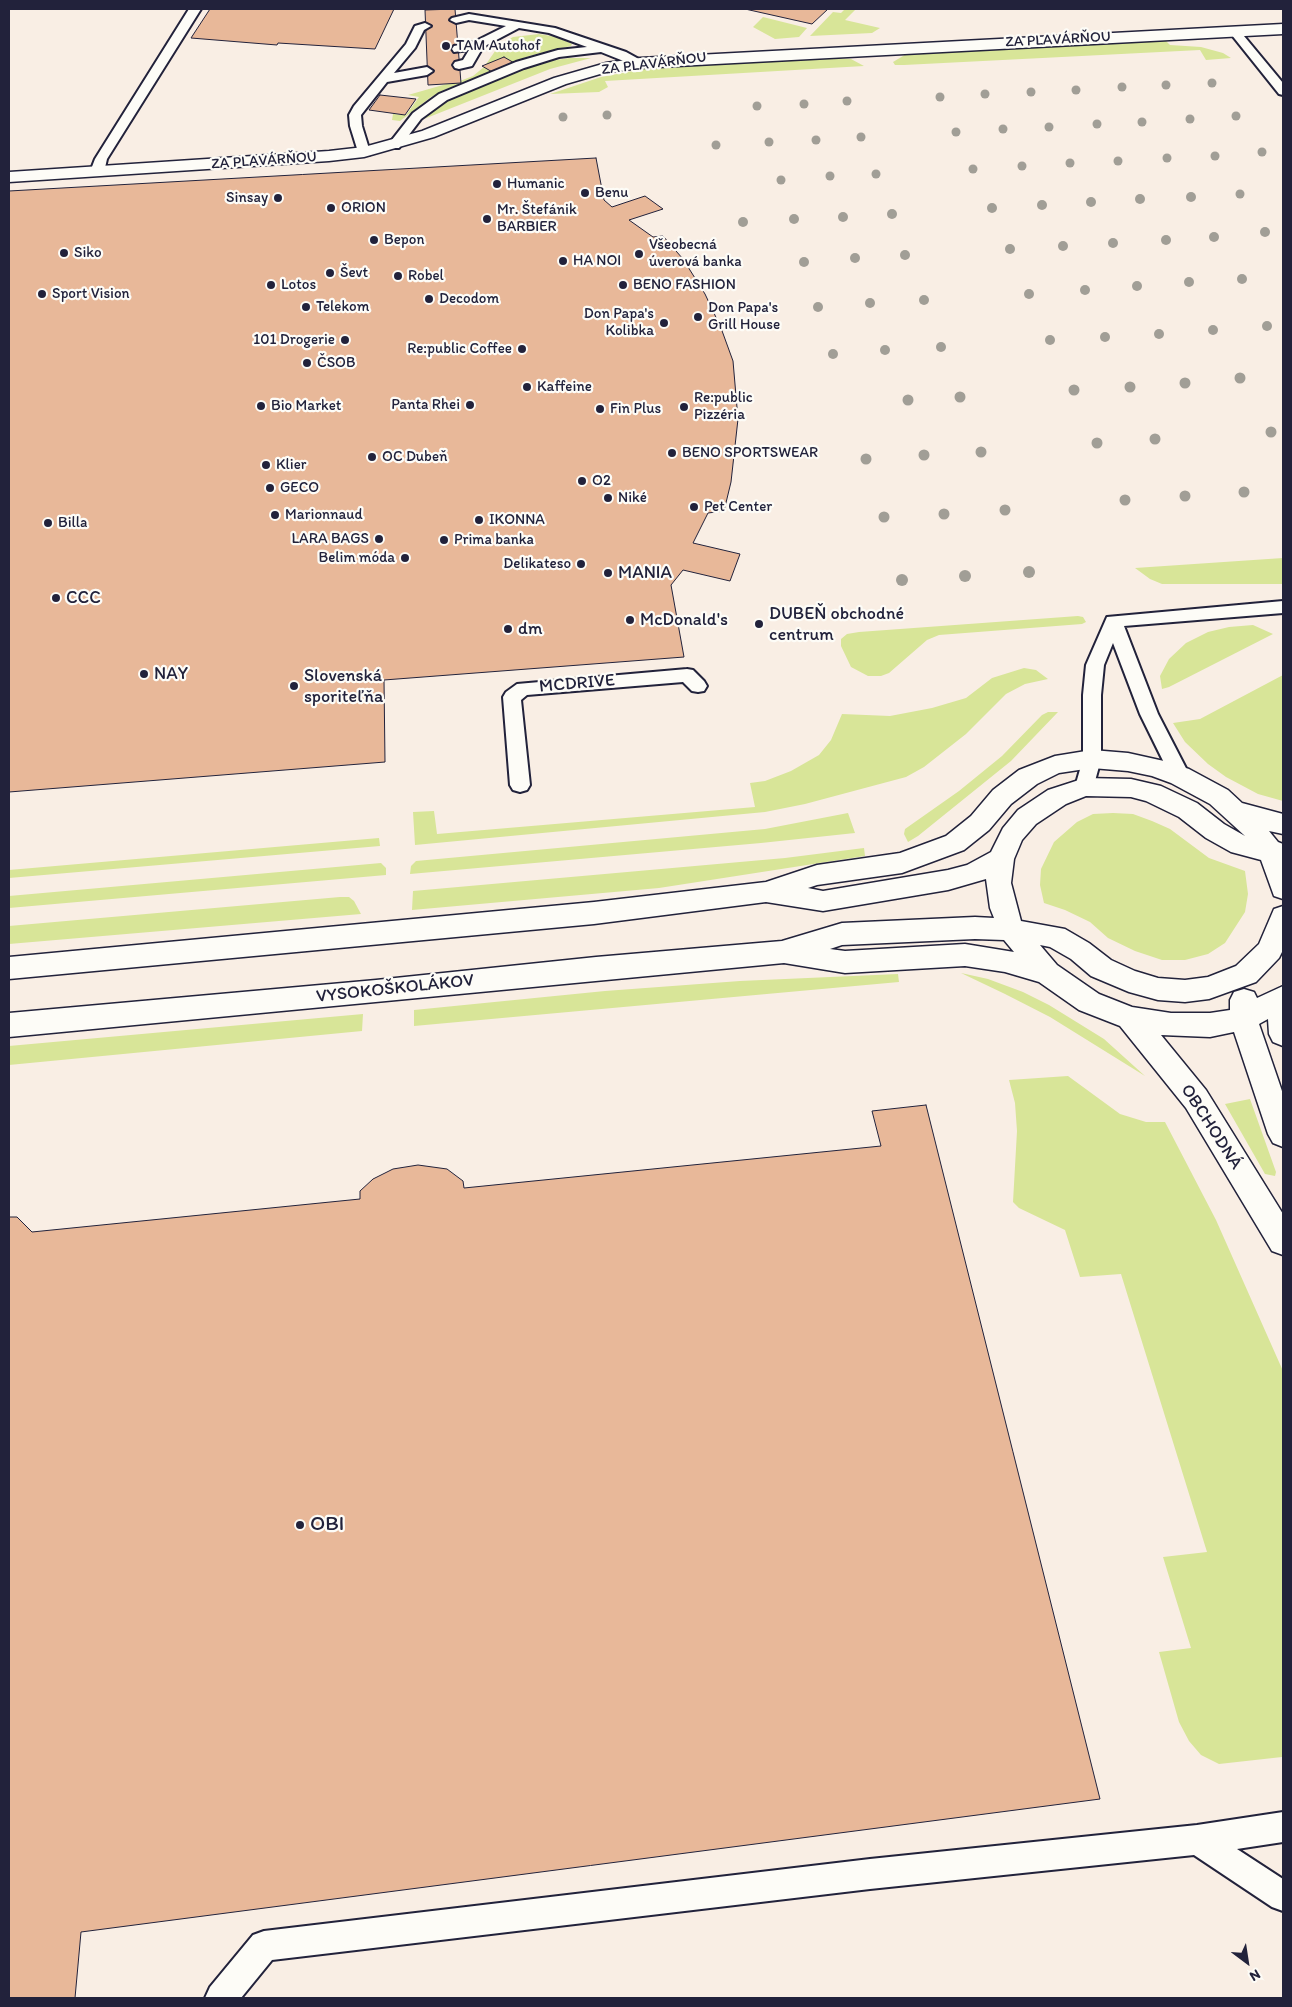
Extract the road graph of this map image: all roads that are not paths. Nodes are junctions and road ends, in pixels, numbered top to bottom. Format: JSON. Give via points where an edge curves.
{"nodes":[{"id":1,"x":195,"y":9,"type":"edge"},
{"id":2,"x":456,"y":20,"type":"dead end"},
{"id":3,"x":517,"y":25,"type":"junction"},
{"id":4,"x":425,"y":26,"type":"dead end"},
{"id":5,"x":1283,"y":29,"type":"edge"},
{"id":6,"x":1235,"y":32,"type":"junction"},
{"id":7,"x":457,"y":37,"type":"dead end"},
{"id":8,"x":426,"y":43,"type":"dead end"},
{"id":9,"x":412,"y":46,"type":"junction"},
{"id":10,"x":478,"y":46,"type":"junction"},
{"id":11,"x":603,"y":48,"type":"junction"},
{"id":12,"x":458,"y":49,"type":"dead end"},
{"id":13,"x":417,"y":57,"type":"dead end"},
{"id":14,"x":399,"y":61,"type":"junction"},
{"id":15,"x":640,"y":63,"type":"junction"},
{"id":16,"x":459,"y":65,"type":"dead end"},
{"id":17,"x":427,"y":71,"type":"dead end"},
{"id":18,"x":383,"y":79,"type":"junction"},
{"id":19,"x":1283,"y":91,"type":"edge"},
{"id":20,"x":394,"y":145,"type":"junction"},
{"id":21,"x":364,"y":152,"type":"junction"},
{"id":22,"x":97,"y":172,"type":"junction"},
{"id":23,"x":9,"y":178,"type":"edge"},
{"id":24,"x":1283,"y":607,"type":"edge"},
{"id":25,"x":1113,"y":620,"type":"junction"},
{"id":26,"x":698,"y":686,"type":"dead end"},
{"id":27,"x":1092,"y":760,"type":"junction"},
{"id":28,"x":1180,"y":776,"type":"junction"},
{"id":29,"x":520,"y":785,"type":"dead end"},
{"id":30,"x":1084,"y":788,"type":"junction"},
{"id":31,"x":1236,"y":811,"type":"junction"},
{"id":32,"x":1283,"y":824,"type":"edge"},
{"id":33,"x":1277,"y":852,"type":"edge"},
{"id":34,"x":1001,"y":859,"type":"junction"},
{"id":35,"x":1283,"y":889,"type":"edge"},
{"id":36,"x":766,"y":892,"type":"junction"},
{"id":37,"x":1283,"y":920,"type":"edge"},
{"id":38,"x":1011,"y":930,"type":"junction"},
{"id":39,"x":782,"y":952,"type":"junction"},
{"id":40,"x":9,"y":968,"type":"edge"},
{"id":41,"x":1047,"y":973,"type":"junction"},
{"id":42,"x":1246,"y":974,"type":"junction"},
{"id":43,"x":1283,"y":998,"type":"edge"},
{"id":44,"x":1130,"y":1018,"type":"junction"},
{"id":45,"x":1242,"y":1018,"type":"junction"},
{"id":46,"x":9,"y":1025,"type":"edge"},
{"id":47,"x":1283,"y":1034,"type":"edge"},
{"id":48,"x":1283,"y":1134,"type":"edge"},
{"id":49,"x":1283,"y":1241,"type":"edge"},
{"id":50,"x":1283,"y":1827,"type":"edge"},
{"id":51,"x":1197,"y":1840,"type":"junction"},
{"id":52,"x":1283,"y":1896,"type":"edge"},
{"id":53,"x":221,"y":1998,"type":"edge"}],
"edges":[{"from":1,"to":22,"type":"lane","via":[[101,159]]},
{"from":2,"to":3,"type":"lane","via":[[469,17]]},
{"from":3,"to":7,"type":"lane"},
{"from":3,"to":10,"type":"lane"},
{"from":3,"to":11,"type":"lane","via":[[551,30]]},
{"from":4,"to":9,"type":"lane","via":[[419,28]]},
{"from":5,"to":6,"type":"street","name":"ZA PLAVÁRŇOU"},
{"from":6,"to":15,"type":"street","name":"ZA PLAVÁRŇOU","via":[[726,56]]},
{"from":6,"to":19,"type":"lane"},
{"from":8,"to":9,"type":"lane"},
{"from":9,"to":14,"type":"lane"},
{"from":10,"to":12,"type":"lane"},
{"from":10,"to":16,"type":"lane","via":[[468,63]]},
{"from":11,"to":15,"type":"lane"},
{"from":11,"to":20,"type":"lane","via":[[558,54],[520,65],[443,97],[417,116]]},
{"from":13,"to":14,"type":"lane"},
{"from":14,"to":18,"type":"lane"},
{"from":15,"to":20,"type":"street","name":"ZA PLAVÁRŇOU","via":[[606,68],[560,81]]},
{"from":17,"to":18,"type":"lane"},
{"from":18,"to":21,"type":"lane","via":[[355,115]]},
{"from":20,"to":21,"type":"street","name":"ZA PLAVÁRŇOU"},
{"from":21,"to":22,"type":"street","name":"ZA PLAVÁRŇOU"},
{"from":22,"to":23,"type":"street","name":"ZA PLAVÁRŇOU"},
{"from":24,"to":25,"type":"lane"},
{"from":25,"to":27,"type":"lane","via":[[1095,666]]},
{"from":25,"to":28,"type":"lane","via":[[1149,714]]},
{"from":26,"to":29,"type":"lane","name":"MCDRIVE","via":[[687,675],[523,689],[512,697]]},
{"from":27,"to":28,"type":"street","via":[[1128,762]]},
{"from":27,"to":30,"type":"lane"},
{"from":27,"to":36,"type":"street","via":[[1055,765],[1028,777],[1002,796],[980,823],[955,843],[902,863],[817,875]]},
{"from":28,"to":31,"type":"street"},
{"from":30,"to":33,"type":"street","name":"VYSOKOŠKOLÁKOV","via":[[1131,788],[1152,793],[1188,810],[1240,845]]},
{"from":30,"to":34,"type":"street","name":"VYSOKOŠKOLÁKOV","via":[[1057,797],[1027,816],[1012,835]]},
{"from":31,"to":32,"type":"street"},
{"from":31,"to":33,"type":"street"},
{"from":33,"to":35,"type":"street"},
{"from":34,"to":36,"type":"street","via":[[974,873],[948,880],[823,901]]},
{"from":34,"to":38,"type":"street","name":"VYSOKOŠKOLÁKOV","via":[[998,884]]},
{"from":36,"to":40,"type":"street","via":[[564,916]]},
{"from":37,"to":42,"type":"street","name":"VYSOKOŠKOLÁKOV","via":[[1270,950]]},
{"from":38,"to":39,"type":"street","name":"VYSOKOŠKOLÁKOV","via":[[975,928],[842,934]]},
{"from":38,"to":41,"type":"street","name":"VYSOKOŠKOLÁKOV"},
{"from":38,"to":42,"type":"street","name":"VYSOKOŠKOLÁKOV","via":[[1056,937],[1080,950],[1101,968],[1129,982],[1158,989],[1185,991],[1209,988]]},
{"from":39,"to":41,"type":"street","name":"VYSOKOŠKOLÁKOV","via":[[845,962],[965,955],[1006,960]]},
{"from":39,"to":46,"type":"street","name":"VYSOKOŠKOLÁKOV"},
{"from":41,"to":44,"type":"street","name":"VYSOKOŠKOLÁKOV","via":[[1089,1002]]},
{"from":42,"to":45,"type":"street"},
{"from":43,"to":45,"type":"street","name":"VYSOKOŠKOLÁKOV"},
{"from":43,"to":47,"type":"street"},
{"from":44,"to":45,"type":"street","name":"VYSOKOŠKOLÁKOV","via":[[1171,1025],[1210,1025]]},
{"from":44,"to":49,"type":"street","name":"OBCHODNÁ","via":[[1196,1099]]},
{"from":45,"to":48,"type":"street"},
{"from":50,"to":51,"type":"lane"},
{"from":51,"to":52,"type":"lane"},
{"from":51,"to":53,"type":"lane","via":[[870,1874],[264,1946]]}]}
